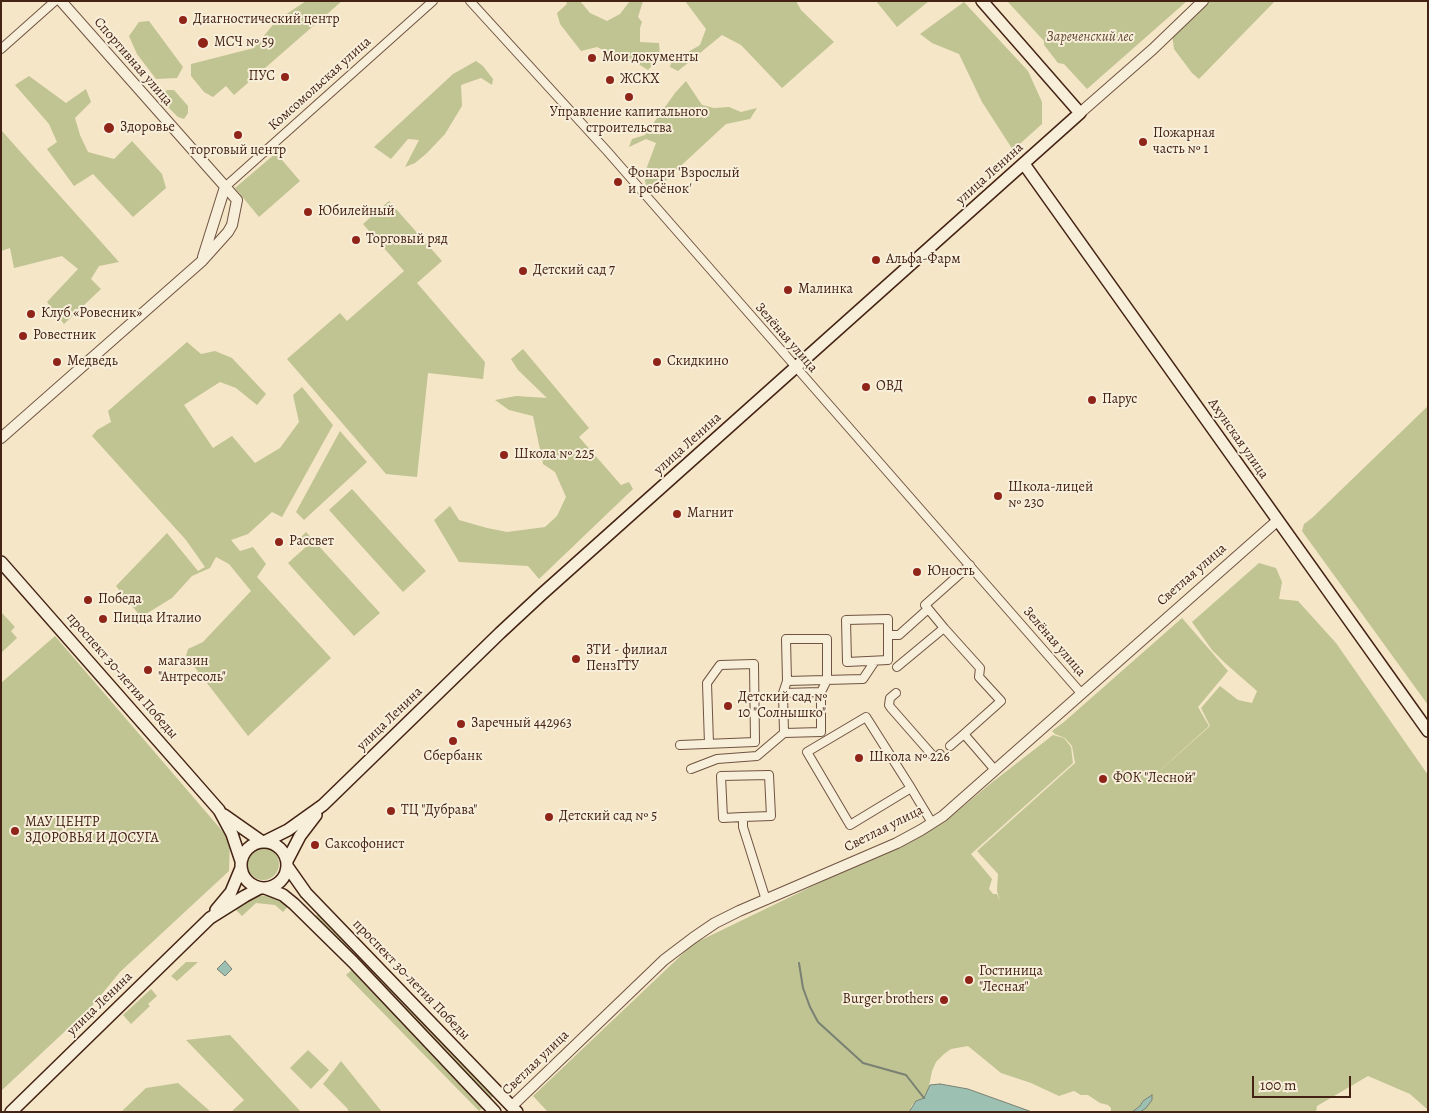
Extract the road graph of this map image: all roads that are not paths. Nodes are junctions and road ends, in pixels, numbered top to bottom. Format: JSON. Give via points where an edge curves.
{"nodes":[{"id":1,"x":55,"y":1,"type":"edge"},
{"id":2,"x":61,"y":1,"type":"edge"},
{"id":3,"x":433,"y":1,"type":"edge"},
{"id":4,"x":470,"y":1,"type":"edge"},
{"id":5,"x":982,"y":1,"type":"edge"},
{"id":6,"x":1203,"y":1,"type":"edge"},
{"id":7,"x":1,"y":49,"type":"edge"},
{"id":8,"x":1080,"y":113,"type":"junction"},
{"id":9,"x":1024,"y":164,"type":"junction"},
{"id":10,"x":225,"y":186,"type":"junction"},
{"id":11,"x":211,"y":230,"type":"junction"},
{"id":12,"x":225,"y":236,"type":"junction"},
{"id":13,"x":202,"y":260,"type":"junction"},
{"id":14,"x":796,"y":368,"type":"junction"},
{"id":15,"x":1,"y":438,"type":"edge"},
{"id":16,"x":1277,"y":521,"type":"junction"},
{"id":17,"x":1,"y":562,"type":"edge"},
{"id":18,"x":970,"y":565,"type":"junction"},
{"id":19,"x":928,"y":609,"type":"junction"},
{"id":20,"x":944,"y":628,"type":"junction"},
{"id":21,"x":888,"y":635,"type":"junction"},
{"id":22,"x":875,"y":661,"type":"junction"},
{"id":23,"x":847,"y":662,"type":"junction"},
{"id":24,"x":897,"y":668,"type":"dead end"},
{"id":25,"x":847,"y":679,"type":"junction"},
{"id":26,"x":827,"y":680,"type":"junction"},
{"id":27,"x":787,"y":681,"type":"junction"},
{"id":28,"x":821,"y":692,"type":"junction"},
{"id":29,"x":783,"y":693,"type":"junction"},
{"id":30,"x":896,"y":693,"type":"dead end"},
{"id":31,"x":1081,"y":693,"type":"junction"},
{"id":32,"x":1428,"y":731,"type":"edge"},
{"id":33,"x":784,"y":733,"type":"junction"},
{"id":34,"x":964,"y":734,"type":"junction"},
{"id":35,"x":709,"y":744,"type":"junction"},
{"id":36,"x":680,"y":745,"type":"dead end"},
{"id":37,"x":950,"y":746,"type":"dead end"},
{"id":38,"x":940,"y":754,"type":"dead end"},
{"id":39,"x":691,"y":769,"type":"dead end"},
{"id":40,"x":995,"y":770,"type":"junction"},
{"id":41,"x":911,"y":788,"type":"junction"},
{"id":42,"x":323,"y":805,"type":"junction"},
{"id":43,"x":219,"y":810,"type":"junction"},
{"id":44,"x":743,"y":816,"type":"junction"},
{"id":45,"x":932,"y":823,"type":"junction"},
{"id":46,"x":264,"y":841,"type":"junction"},
{"id":47,"x":241,"y":864,"type":"junction"},
{"id":48,"x":287,"y":864,"type":"junction"},
{"id":49,"x":263,"y":888,"type":"junction"},
{"id":50,"x":766,"y":900,"type":"junction"},
{"id":51,"x":210,"y":918,"type":"junction"},
{"id":52,"x":512,"y":1110,"type":"edge"},
{"id":53,"x":11,"y":1112,"type":"edge"},
{"id":54,"x":495,"y":1112,"type":"edge"}],
"edges":[{"from":1,"to":7,"type":"street"},
{"from":2,"to":10,"type":"street","name":"Спортивная улица"},
{"from":3,"to":10,"type":"street","name":"Комсомольская улица"},
{"from":4,"to":14,"type":"street","name":"Зелёная улица","via":[[607,151]]},
{"from":5,"to":8,"type":"main road"},
{"from":6,"to":8,"type":"street"},
{"from":8,"to":9,"type":"main road","name":"улица Ленина"},
{"from":9,"to":14,"type":"main road","name":"улица Ленина"},
{"from":9,"to":16,"type":"main road","name":"Ахунская улица"},
{"from":10,"to":11,"type":"street"},
{"from":10,"to":12,"type":"street","via":[[237,200],[232,225]]},
{"from":11,"to":12,"type":"street","via":[[217,236]]},
{"from":11,"to":13,"type":"street"},
{"from":12,"to":13,"type":"street"},
{"from":13,"to":15,"type":"street"},
{"from":14,"to":18,"type":"street","name":"Зелёная улица"},
{"from":14,"to":42,"type":"main road","name":"улица Ленина","via":[[535,601]]},
{"from":16,"to":31,"type":"street","name":"Светлая улица"},
{"from":16,"to":32,"type":"main road","name":"Ахунская улица"},
{"from":17,"to":43,"type":"main road","name":"проспект 30-летия Победы"},
{"from":18,"to":19,"type":"street","via":[[925,605]]},
{"from":18,"to":31,"type":"street","name":"Зелёная улица"},
{"from":19,"to":20,"type":"street"},
{"from":19,"to":21,"type":"street","via":[[899,635]]},
{"from":20,"to":24,"type":"street"},
{"from":20,"to":34,"type":"street","via":[[980,668],[979,677],[1001,701]]},
{"from":21,"to":22,"type":"street","via":[[888,660]]},
{"from":21,"to":23,"type":"street","via":[[888,619],[846,620]]},
{"from":22,"to":23,"type":"street"},
{"from":22,"to":25,"type":"street","via":[[863,679]]},
{"from":23,"to":25,"type":"street"},
{"from":25,"to":26,"type":"street"},
{"from":26,"to":27,"type":"street"},
{"from":26,"to":27,"type":"street","via":[[827,639],[786,639]]},
{"from":26,"to":28,"type":"street"},
{"from":27,"to":29,"type":"street"},
{"from":28,"to":29,"type":"street"},
{"from":28,"to":33,"type":"street","via":[[821,732]]},
{"from":29,"to":33,"type":"street"},
{"from":30,"to":38,"type":"street","via":[[890,698],[891,708],[934,757]]},
{"from":31,"to":40,"type":"street","name":"Светлая улица"},
{"from":33,"to":39,"type":"street","via":[[757,756],[718,759]]},
{"from":34,"to":37,"type":"street"},
{"from":34,"to":40,"type":"street"},
{"from":35,"to":35,"type":"street","via":[[707,683],[720,665],[754,664],[755,742]]},
{"from":35,"to":36,"type":"street"},
{"from":40,"to":45,"type":"street","name":"Светлая улица"},
{"from":41,"to":41,"type":"street","via":[[866,716],[807,752],[850,825]]},
{"from":41,"to":45,"type":"street"},
{"from":42,"to":46,"type":"main road","name":"улица Ленина","via":[[288,830]]},
{"from":42,"to":48,"type":"main road","name":"улица Ленина","via":[[300,836]]},
{"from":43,"to":46,"type":"main road","name":"проспект 30-летия Победы"},
{"from":43,"to":47,"type":"main road","name":"проспект 30-летия Победы","via":[[232,834]]},
{"from":44,"to":44,"type":"street","via":[[723,818],[721,776],[769,774],[771,816]]},
{"from":44,"to":50,"type":"street","via":[[743,828]]},
{"from":45,"to":50,"type":"street","name":"Светлая улица","via":[[897,843]]},
{"from":46,"to":47,"type":"main road","via":[[248,848]]},
{"from":46,"to":48,"type":"main road","via":[[280,848]]},
{"from":47,"to":49,"type":"main road","via":[[247,881]]},
{"from":47,"to":51,"type":"main road","name":"улица Ленина","via":[[230,892]]},
{"from":48,"to":49,"type":"main road","via":[[280,881]]},
{"from":48,"to":52,"type":"main road","name":"проспект 30-летия Победы","via":[[306,893]]},
{"from":49,"to":51,"type":"main road","name":"улица Ленина"},
{"from":49,"to":54,"type":"main road","via":[[283,895],[294,904]]},
{"from":50,"to":52,"type":"street","name":"Светлая улица","via":[[715,923],[664,960]]},
{"from":51,"to":53,"type":"main road","name":"улица Ленина"}]}
